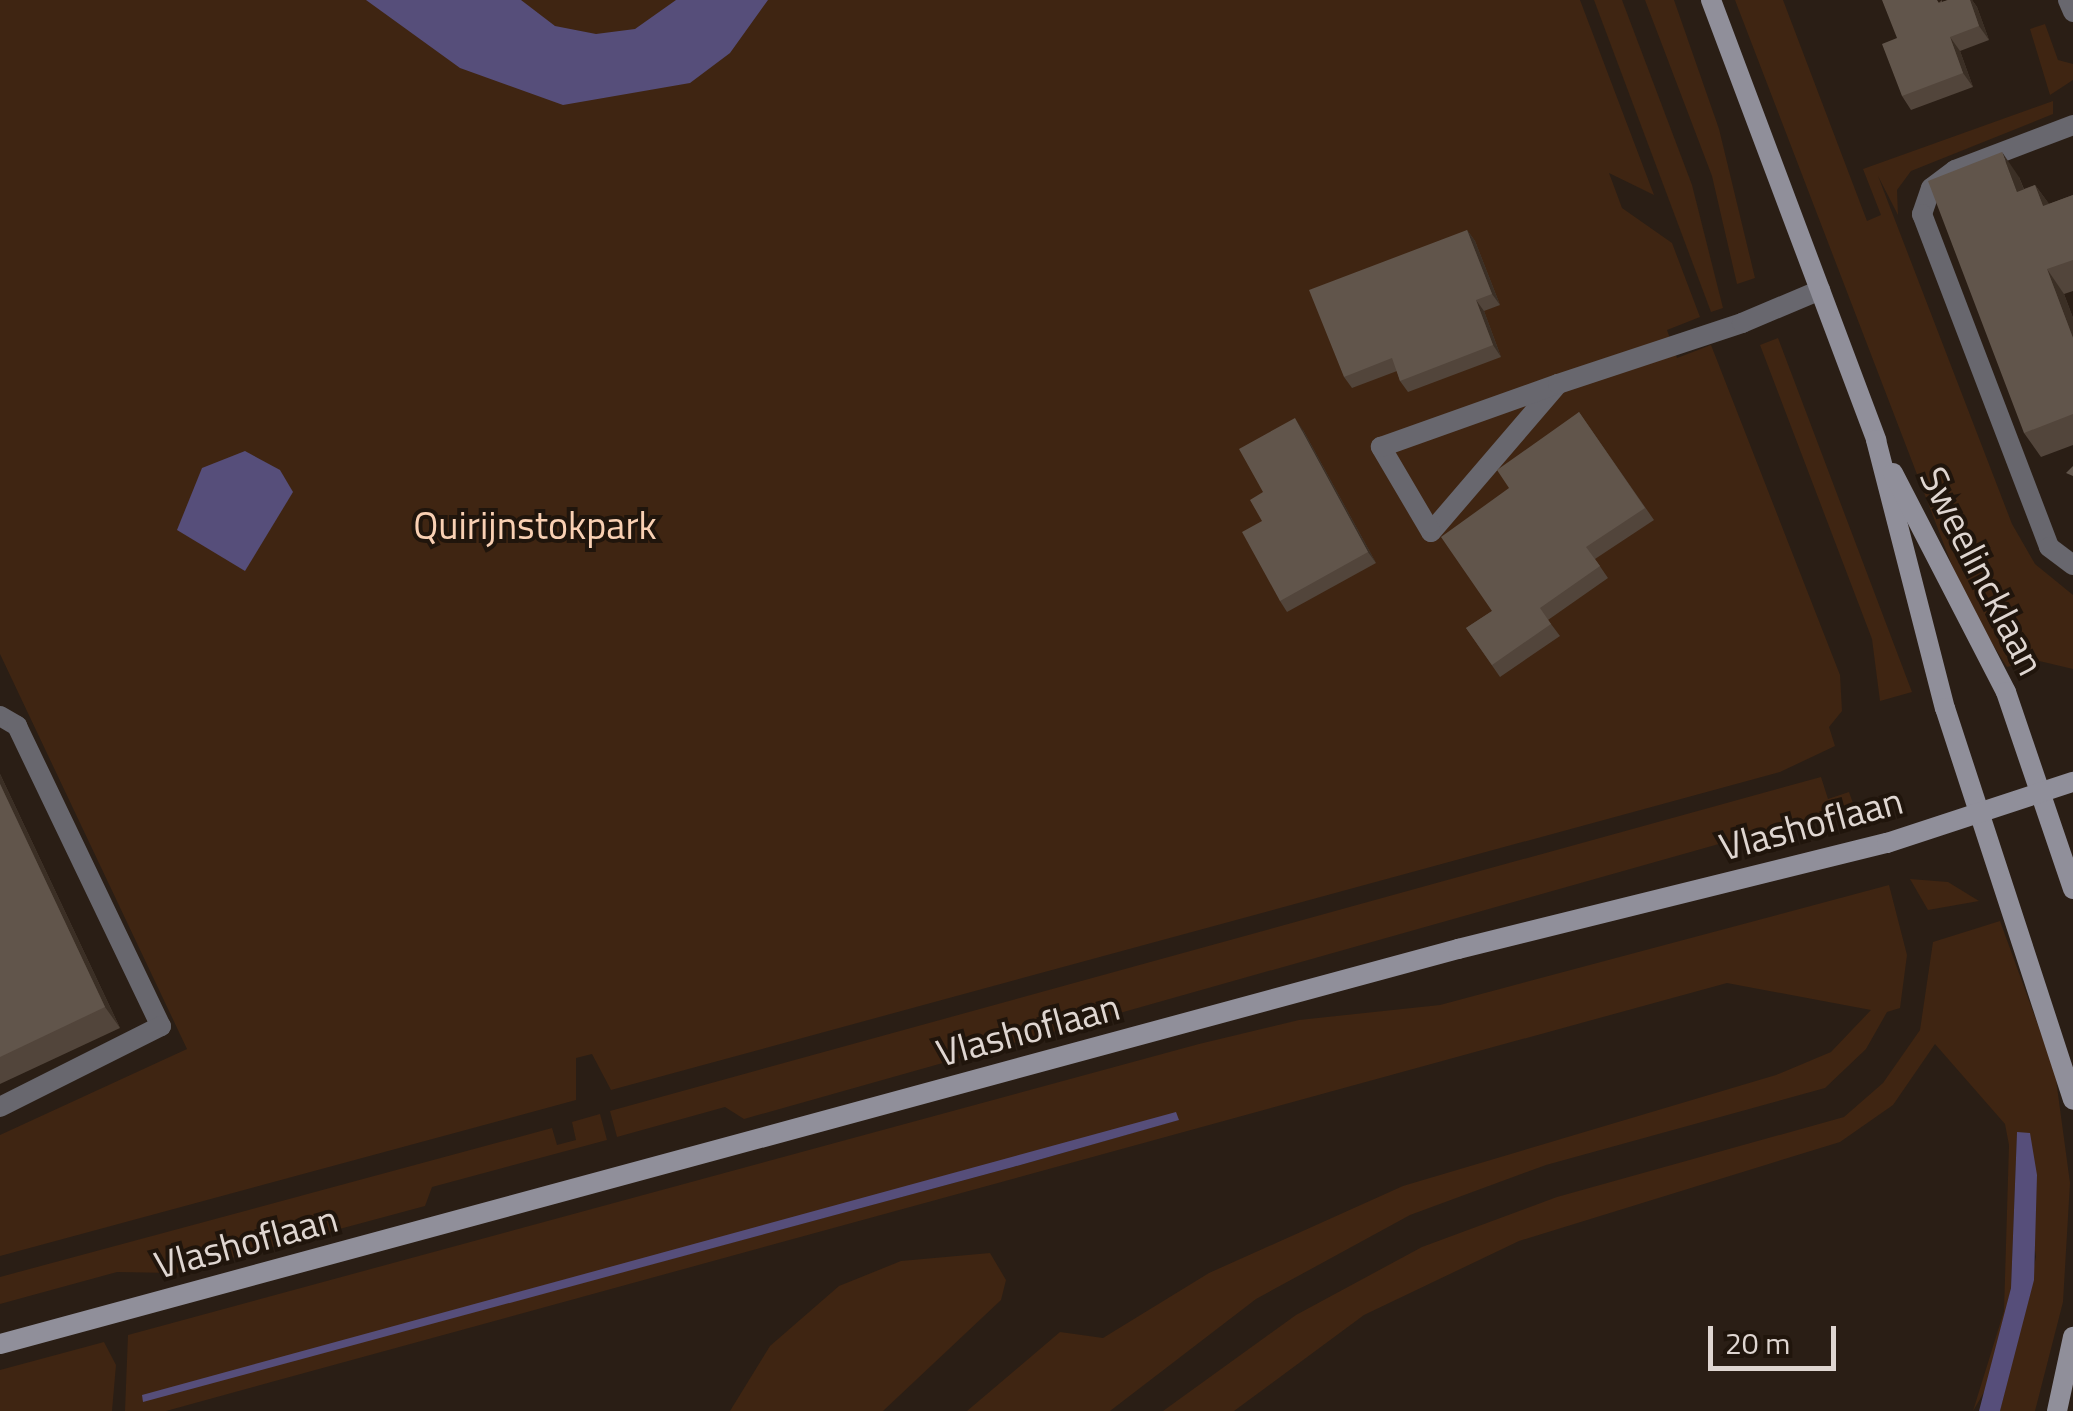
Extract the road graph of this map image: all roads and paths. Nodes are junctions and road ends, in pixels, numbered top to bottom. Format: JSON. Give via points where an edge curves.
{"nodes":[{"id":1,"x":1712,"y":0,"type":"edge"},
{"id":2,"x":2068,"y":0,"type":"edge"},
{"id":3,"x":2073,"y":12,"type":"edge"},
{"id":4,"x":2073,"y":125,"type":"edge"},
{"id":5,"x":1820,"y":290,"type":"junction"},
{"id":6,"x":1558,"y":384,"type":"junction"},
{"id":7,"x":1876,"y":440,"type":"junction"},
{"id":8,"x":2073,"y":565,"type":"edge"},
{"id":9,"x":0,"y":716,"type":"edge"},
{"id":10,"x":2073,"y":782,"type":"edge"},
{"id":11,"x":2039,"y":793,"type":"junction"},
{"id":12,"x":1980,"y":813,"type":"junction"},
{"id":13,"x":2073,"y":890,"type":"edge"},
{"id":14,"x":2073,"y":1100,"type":"edge"},
{"id":15,"x":0,"y":1107,"type":"edge"},
{"id":16,"x":2073,"y":1337,"type":"edge"},
{"id":17,"x":0,"y":1344,"type":"edge"},
{"id":18,"x":2057,"y":1411,"type":"edge"}],
"edges":[{"from":1,"to":5,"type":"street","name":"Sweelincklaan"},
{"from":2,"to":3,"type":"street"},
{"from":4,"to":8,"type":"street","via":[[1955,170],[1930,188],[1922,214],[2049,547]]},
{"from":5,"to":6,"type":"street"},
{"from":5,"to":7,"type":"street","name":"Sweelincklaan"},
{"from":6,"to":6,"type":"street","via":[[1382,447],[1431,532],[1495,458]]},
{"from":7,"to":11,"type":"street","name":"Sweelincklaan","via":[[2006,692]]},
{"from":7,"to":12,"type":"street","name":"Sweelincklaan"},
{"from":9,"to":15,"type":"street","via":[[18,726],[161,1026]]},
{"from":10,"to":11,"type":"street","name":"Vlashoflaan"},
{"from":11,"to":12,"type":"street","name":"Vlashoflaan"},
{"from":11,"to":13,"type":"street","name":"Sweelincklaan"},
{"from":12,"to":14,"type":"street","name":"Sweelincklaan"},
{"from":12,"to":17,"type":"street","name":"Vlashoflaan"},
{"from":16,"to":18,"type":"street"}]}
